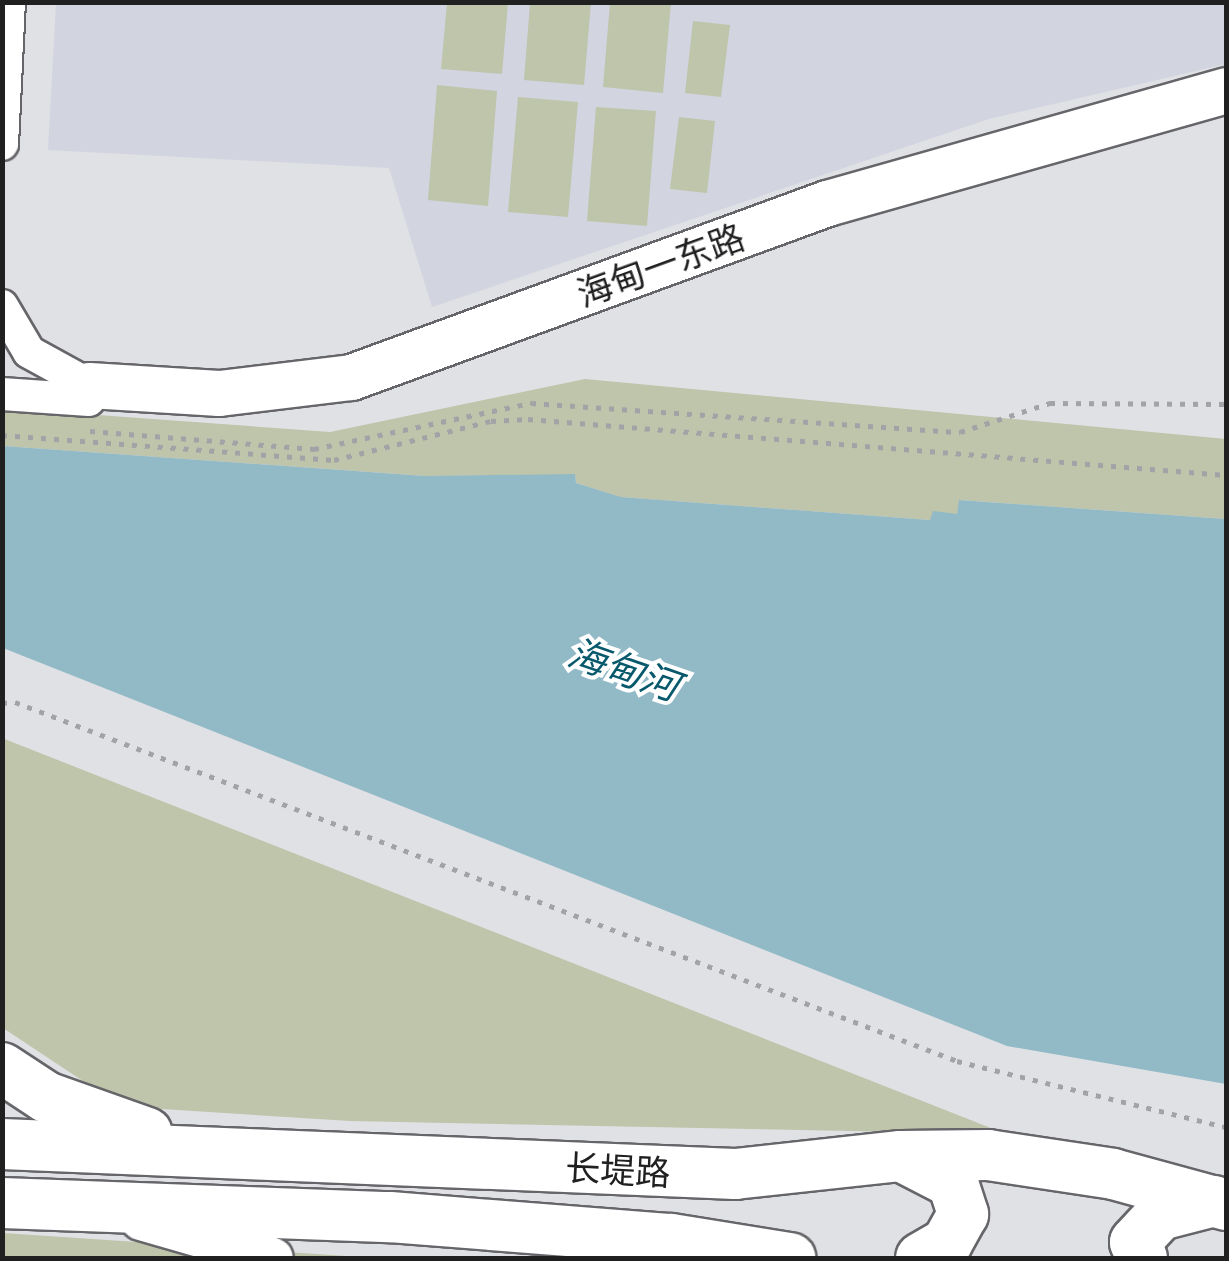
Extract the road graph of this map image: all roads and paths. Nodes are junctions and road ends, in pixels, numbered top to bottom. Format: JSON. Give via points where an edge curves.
{"nodes":[{"id":1,"x":9,"y":2,"type":"edge"},
{"id":2,"x":1226,"y":90,"type":"edge"},
{"id":3,"x":1226,"y":106,"type":"edge"},
{"id":4,"x":2,"y":144,"type":"edge"},
{"id":5,"x":2,"y":306,"type":"edge"},
{"id":6,"x":89,"y":392,"type":"junction"},
{"id":7,"x":2,"y":394,"type":"edge"},
{"id":8,"x":1226,"y":404,"type":"edge"},
{"id":9,"x":2,"y":426,"type":"edge"},
{"id":10,"x":40,"y":428,"type":"junction"},
{"id":11,"x":2,"y":435,"type":"edge"},
{"id":12,"x":39,"y":437,"type":"junction"},
{"id":13,"x":1226,"y":475,"type":"edge"},
{"id":14,"x":2,"y":703,"type":"edge"},
{"id":15,"x":2,"y":1068,"type":"edge"},
{"id":16,"x":1226,"y":1127,"type":"edge"},
{"id":17,"x":2,"y":1144,"type":"edge"},
{"id":18,"x":204,"y":1151,"type":"junction"},
{"id":19,"x":901,"y":1156,"type":"junction"},
{"id":20,"x":2,"y":1203,"type":"edge"},
{"id":21,"x":1220,"y":1203,"type":"edge"},
{"id":22,"x":94,"y":1206,"type":"junction"},
{"id":23,"x":273,"y":1258,"type":"edge"},
{"id":24,"x":790,"y":1258,"type":"edge"},
{"id":25,"x":922,"y":1258,"type":"edge"},
{"id":26,"x":1142,"y":1258,"type":"edge"}],
"edges":[{"from":1,"to":4,"type":"street"},
{"from":2,"to":6,"type":"main road","name":"海甸一东路","via":[[826,204],[351,376],[219,393]]},
{"from":3,"to":6,"type":"main road","name":"海甸一东路","via":[[832,218],[354,389],[232,406]]},
{"from":5,"to":6,"type":"street","via":[[29,352]]},
{"from":6,"to":7,"type":"street"},
{"from":8,"to":10,"type":"path","via":[[1050,403],[960,432],[531,403],[314,449]]},
{"from":9,"to":10,"type":"path"},
{"from":10,"to":12,"type":"path"},
{"from":11,"to":12,"type":"path"},
{"from":12,"to":13,"type":"path","via":[[334,460],[492,421],[528,419]]},
{"from":14,"to":16,"type":"path","via":[[15,702],[957,1061]]},
{"from":15,"to":18,"type":"main road","via":[[69,1106]]},
{"from":17,"to":18,"type":"main road","name":"长堤路"},
{"from":18,"to":19,"type":"main road","name":"长堤路","via":[[736,1174]]},
{"from":19,"to":21,"type":"main road","name":"长堤路","via":[[988,1155],[1112,1174]]},
{"from":19,"to":25,"type":"main road","via":[[953,1183],[963,1214],[947,1243]]},
{"from":20,"to":22,"type":"main road","name":"长堤路"},
{"from":21,"to":26,"type":"main road","via":[[1160,1215],[1135,1242]]},
{"from":22,"to":23,"type":"street"},
{"from":22,"to":24,"type":"main road","name":"长堤路","via":[[390,1217],[671,1240]]}]}
